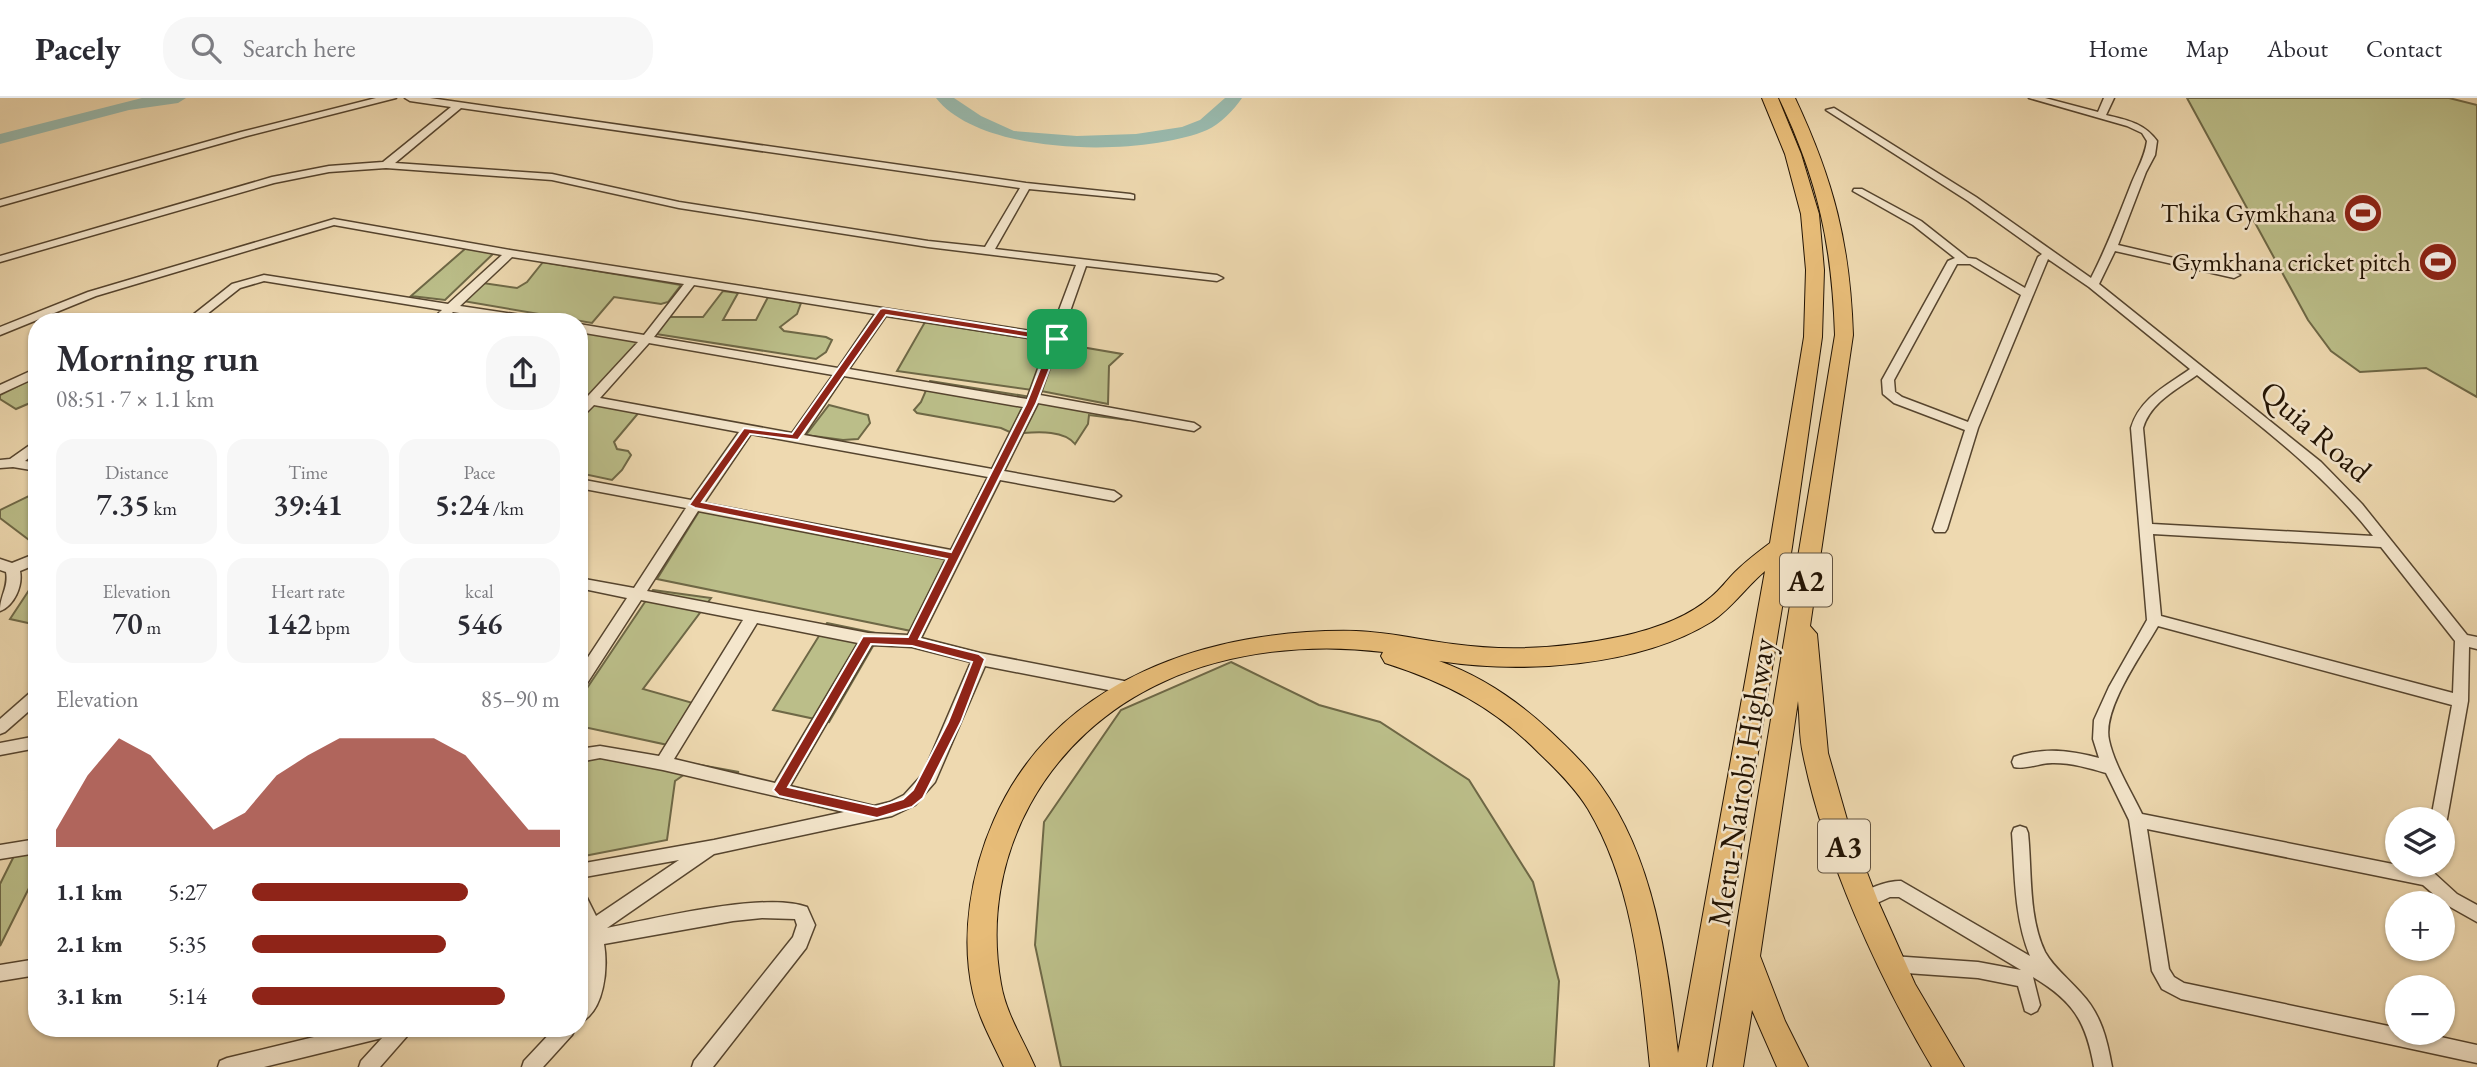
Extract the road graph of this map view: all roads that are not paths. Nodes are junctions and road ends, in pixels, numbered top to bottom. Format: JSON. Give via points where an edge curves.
{"nodes":[{"id":1,"x":391,"y":98,"type":"edge"},
{"id":2,"x":410,"y":98,"type":"edge"},
{"id":3,"x":1770,"y":98,"type":"edge"},
{"id":4,"x":1787,"y":98,"type":"edge"},
{"id":5,"x":2034,"y":98,"type":"edge"},
{"id":6,"x":2109,"y":98,"type":"edge"},
{"id":7,"x":458,"y":106,"type":"junction"},
{"id":8,"x":1831,"y":110,"type":"dead end"},
{"id":9,"x":2102,"y":114,"type":"junction"},
{"id":10,"x":386,"y":165,"type":"junction"},
{"id":11,"x":1026,"y":186,"type":"junction"},
{"id":12,"x":1858,"y":191,"type":"dead end"},
{"id":13,"x":1130,"y":197,"type":"dead end"},
{"id":14,"x":0,"y":203,"type":"edge"},
{"id":15,"x":2112,"y":247,"type":"junction"},
{"id":16,"x":988,"y":252,"type":"junction"},
{"id":17,"x":510,"y":253,"type":"junction"},
{"id":18,"x":2050,"y":254,"type":"junction"},
{"id":19,"x":0,"y":259,"type":"edge"},
{"id":20,"x":1963,"y":259,"type":"junction"},
{"id":21,"x":1082,"y":262,"type":"junction"},
{"id":22,"x":2234,"y":275,"type":"dead end"},
{"id":23,"x":1217,"y":278,"type":"dead end"},
{"id":24,"x":691,"y":282,"type":"junction"},
{"id":25,"x":2093,"y":285,"type":"junction"},
{"id":26,"x":2026,"y":294,"type":"junction"},
{"id":27,"x":451,"y":307,"type":"junction"},
{"id":28,"x":883,"y":311,"type":"junction"},
{"id":29,"x":50,"y":313,"type":"edge"},
{"id":30,"x":202,"y":313,"type":"edge"},
{"id":31,"x":445,"y":313,"type":"edge"},
{"id":32,"x":487,"y":313,"type":"edge"},
{"id":33,"x":28,"y":322,"type":"edge"},
{"id":34,"x":588,"y":330,"type":"edge"},
{"id":35,"x":0,"y":331,"type":"edge"},
{"id":36,"x":1057,"y":339,"type":"junction"},
{"id":37,"x":646,"y":340,"type":"junction"},
{"id":38,"x":2197,"y":370,"type":"junction"},
{"id":39,"x":843,"y":372,"type":"junction"},
{"id":40,"x":28,"y":376,"type":"edge"},
{"id":41,"x":0,"y":390,"type":"edge"},
{"id":42,"x":588,"y":397,"type":"edge"},
{"id":43,"x":588,"y":399,"type":"edge"},
{"id":44,"x":1032,"y":401,"type":"junction"},
{"id":45,"x":1194,"y":426,"type":"dead end"},
{"id":46,"x":1972,"y":428,"type":"junction"},
{"id":47,"x":747,"y":430,"type":"junction"},
{"id":48,"x":795,"y":438,"type":"junction"},
{"id":49,"x":28,"y":450,"type":"edge"},
{"id":50,"x":6,"y":464,"type":"edge"},
{"id":51,"x":28,"y":466,"type":"edge"},
{"id":52,"x":995,"y":474,"type":"junction"},
{"id":53,"x":588,"y":485,"type":"edge"},
{"id":54,"x":1114,"y":496,"type":"dead end"},
{"id":55,"x":695,"y":505,"type":"junction"},
{"id":56,"x":1940,"y":528,"type":"dead end"},
{"id":57,"x":2147,"y":529,"type":"junction"},
{"id":58,"x":2386,"y":542,"type":"junction"},
{"id":59,"x":1781,"y":547,"type":"junction"},
{"id":60,"x":954,"y":556,"type":"junction"},
{"id":61,"x":28,"y":560,"type":"edge"},
{"id":62,"x":6,"y":566,"type":"edge"},
{"id":63,"x":588,"y":585,"type":"edge"},
{"id":64,"x":638,"y":594,"type":"junction"},
{"id":65,"x":0,"y":606,"type":"edge"},
{"id":66,"x":1802,"y":606,"type":"junction"},
{"id":67,"x":753,"y":617,"type":"junction"},
{"id":68,"x":2154,"y":620,"type":"junction"},
{"id":69,"x":868,"y":639,"type":"junction"},
{"id":70,"x":912,"y":641,"type":"junction"},
{"id":71,"x":1305,"y":641,"type":"junction"},
{"id":72,"x":2469,"y":641,"type":"edge"},
{"id":73,"x":979,"y":659,"type":"junction"},
{"id":74,"x":588,"y":670,"type":"edge"},
{"id":75,"x":1129,"y":688,"type":"junction"},
{"id":76,"x":2460,"y":701,"type":"junction"},
{"id":77,"x":28,"y":703,"type":"edge"},
{"id":78,"x":0,"y":728,"type":"edge"},
{"id":79,"x":28,"y":744,"type":"edge"},
{"id":80,"x":0,"y":749,"type":"edge"},
{"id":81,"x":588,"y":749,"type":"edge"},
{"id":82,"x":600,"y":752,"type":"junction"},
{"id":83,"x":588,"y":754,"type":"edge"},
{"id":84,"x":2020,"y":762,"type":"dead end"},
{"id":85,"x":663,"y":763,"type":"junction"},
{"id":86,"x":2113,"y":768,"type":"junction"},
{"id":87,"x":779,"y":790,"type":"junction"},
{"id":88,"x":2441,"y":807,"type":"edge"},
{"id":89,"x":877,"y":813,"type":"junction"},
{"id":90,"x":2137,"y":820,"type":"junction"},
{"id":91,"x":2020,"y":833,"type":"dead end"},
{"id":92,"x":28,"y":847,"type":"edge"},
{"id":93,"x":714,"y":847,"type":"junction"},
{"id":94,"x":0,"y":852,"type":"edge"},
{"id":95,"x":2385,"y":863,"type":"edge"},
{"id":96,"x":588,"y":869,"type":"edge"},
{"id":97,"x":2434,"y":877,"type":"edge"},
{"id":98,"x":1864,"y":901,"type":"junction"},
{"id":99,"x":2477,"y":914,"type":"edge"},
{"id":100,"x":589,"y":934,"type":"edge"},
{"id":101,"x":1745,"y":954,"type":"junction"},
{"id":102,"x":1892,"y":964,"type":"junction"},
{"id":103,"x":28,"y":968,"type":"edge"},
{"id":104,"x":0,"y":973,"type":"edge"},
{"id":105,"x":2054,"y":980,"type":"junction"},
{"id":106,"x":588,"y":1001,"type":"edge"},
{"id":107,"x":2031,"y":1005,"type":"dead end"},
{"id":108,"x":350,"y":1037,"type":"edge"},
{"id":109,"x":395,"y":1037,"type":"edge"},
{"id":110,"x":559,"y":1037,"type":"edge"},
{"id":111,"x":2477,"y":1054,"type":"edge"},
{"id":112,"x":227,"y":1067,"type":"edge"},
{"id":113,"x":368,"y":1067,"type":"edge"},
{"id":114,"x":531,"y":1067,"type":"edge"},
{"id":115,"x":701,"y":1067,"type":"edge"},
{"id":116,"x":1020,"y":1067,"type":"edge"},
{"id":117,"x":1665,"y":1067,"type":"edge"},
{"id":118,"x":1691,"y":1067,"type":"edge"},
{"id":119,"x":1728,"y":1067,"type":"edge"},
{"id":120,"x":1793,"y":1067,"type":"edge"},
{"id":121,"x":1949,"y":1067,"type":"edge"},
{"id":122,"x":2103,"y":1067,"type":"edge"}],
"edges":[{"from":1,"to":14,"type":"street","via":[[280,124]]},
{"from":2,"to":7,"type":"street"},
{"from":3,"to":59,"type":"highway","name":"Meru-Nairobi Highway","number":"A2","via":[[1810,214],[1815,270],[1814,337]]},
{"from":4,"to":66,"type":"highway","name":"Meru-Nairobi Highway","number":"A2","via":[[1830,212],[1841,270],[1844,335]]},
{"from":5,"to":9,"type":"street"},
{"from":6,"to":9,"type":"street"},
{"from":7,"to":10,"type":"street"},
{"from":7,"to":11,"type":"street"},
{"from":8,"to":18,"type":"street","name":"Quia Road"},
{"from":9,"to":15,"type":"street","via":[[2145,131],[2152,141]]},
{"from":10,"to":16,"type":"street","via":[[552,177],[679,205]]},
{"from":10,"to":19,"type":"street","via":[[272,180]]},
{"from":11,"to":13,"type":"street"},
{"from":11,"to":16,"type":"street"},
{"from":12,"to":20,"type":"street","via":[[1917,223]]},
{"from":15,"to":22,"type":"street"},
{"from":15,"to":25,"type":"street"},
{"from":16,"to":21,"type":"street"},
{"from":17,"to":24,"type":"street"},
{"from":17,"to":27,"type":"street"},
{"from":17,"to":29,"type":"street","via":[[328,222],[92,295]]},
{"from":18,"to":25,"type":"street","name":"Quia Road"},
{"from":18,"to":26,"type":"street","via":[[2043,257]]},
{"from":20,"to":26,"type":"street"},
{"from":20,"to":46,"type":"street","via":[[1953,261],[1886,386],[1898,400]]},
{"from":21,"to":23,"type":"street"},
{"from":21,"to":36,"type":"street"},
{"from":24,"to":28,"type":"street"},
{"from":24,"to":37,"type":"street"},
{"from":25,"to":38,"type":"street","name":"Quia Road"},
{"from":26,"to":46,"type":"street"},
{"from":27,"to":30,"type":"street","via":[[264,278],[236,286]]},
{"from":27,"to":31,"type":"street"},
{"from":27,"to":32,"type":"street"},
{"from":28,"to":36,"type":"street"},
{"from":28,"to":39,"type":"street"},
{"from":33,"to":35,"type":"street"},
{"from":34,"to":37,"type":"street"},
{"from":36,"to":44,"type":"street"},
{"from":37,"to":39,"type":"street"},
{"from":37,"to":42,"type":"street"},
{"from":38,"to":57,"type":"street","via":[[2145,407],[2139,419]]},
{"from":38,"to":58,"type":"street","name":"Quia Road","via":[[2316,465]]},
{"from":39,"to":44,"type":"street"},
{"from":39,"to":48,"type":"street"},
{"from":40,"to":41,"type":"street"},
{"from":43,"to":47,"type":"street"},
{"from":44,"to":45,"type":"street"},
{"from":44,"to":52,"type":"street"},
{"from":46,"to":56,"type":"street"},
{"from":47,"to":48,"type":"street"},
{"from":47,"to":55,"type":"street"},
{"from":48,"to":52,"type":"street"},
{"from":49,"to":50,"type":"street"},
{"from":50,"to":51,"type":"street"},
{"from":52,"to":54,"type":"street"},
{"from":52,"to":60,"type":"street"},
{"from":53,"to":55,"type":"street"},
{"from":55,"to":60,"type":"street"},
{"from":55,"to":64,"type":"street"},
{"from":57,"to":58,"type":"street"},
{"from":57,"to":68,"type":"street"},
{"from":58,"to":72,"type":"street","name":"Quia Road"},
{"from":59,"to":71,"type":"highway","via":[[1744,576],[1715,608],[1697,618],[1653,638],[1590,652],[1527,657],[1458,655],[1360,640]]},
{"from":59,"to":118,"type":"highway","name":"Meru-Nairobi Highway","number":"A2"},
{"from":60,"to":70,"type":"street"},
{"from":61,"to":62,"type":"street"},
{"from":62,"to":65,"type":"street","via":[[16,576]]},
{"from":63,"to":64,"type":"street"},
{"from":64,"to":67,"type":"street"},
{"from":64,"to":74,"type":"street"},
{"from":66,"to":98,"type":"highway","number":"A3","via":[[1815,753]]},
{"from":66,"to":101,"type":"highway","name":"Meru-Nairobi Highway","number":"A2"},
{"from":67,"to":69,"type":"street"},
{"from":67,"to":85,"type":"street"},
{"from":68,"to":76,"type":"street"},
{"from":68,"to":86,"type":"street","via":[[2105,712],[2100,731]]},
{"from":69,"to":70,"type":"street"},
{"from":69,"to":87,"type":"street"},
{"from":70,"to":73,"type":"street"},
{"from":71,"to":75,"type":"highway","via":[[1245,646],[1207,655]]},
{"from":71,"to":117,"type":"highway","via":[[1382,653],[1453,677],[1495,699],[1570,767],[1597,801],[1638,899],[1654,968]]},
{"from":72,"to":76,"type":"street","name":"Quia Road"},
{"from":73,"to":75,"type":"street"},
{"from":73,"to":89,"type":"street","via":[[955,722],[918,794],[908,803]]},
{"from":75,"to":116,"type":"highway","via":[[1098,706],[1068,733],[1018,797],[1001,832],[982,928],[986,984]]},
{"from":76,"to":88,"type":"street","name":"Quia Road"},
{"from":77,"to":78,"type":"street"},
{"from":79,"to":80,"type":"street"},
{"from":81,"to":82,"type":"street"},
{"from":82,"to":83,"type":"street"},
{"from":82,"to":85,"type":"street"},
{"from":84,"to":86,"type":"street","via":[[2054,754]]},
{"from":85,"to":87,"type":"street"},
{"from":86,"to":90,"type":"street"},
{"from":87,"to":89,"type":"street"},
{"from":89,"to":93,"type":"street"},
{"from":90,"to":95,"type":"street"},
{"from":90,"to":111,"type":"street","via":[[2161,971],[2168,983],[2181,991],[2269,1012]]},
{"from":91,"to":105,"type":"street","via":[[2029,925],[2038,955]]},
{"from":92,"to":94,"type":"street"},
{"from":93,"to":96,"type":"street"},
{"from":93,"to":100,"type":"street"},
{"from":97,"to":99,"type":"street","via":[[2451,899]]},
{"from":98,"to":102,"type":"highway","number":"A3"},
{"from":98,"to":105,"type":"street","via":[[1889,889],[1901,889]]},
{"from":100,"to":106,"type":"street","via":[[597,981]]},
{"from":100,"to":115,"type":"street","via":[[775,910],[793,909],[805,916],[800,942],[787,961]]},
{"from":101,"to":119,"type":"highway","name":"Meru-Nairobi Highway","number":"A2"},
{"from":101,"to":120,"type":"highway"},
{"from":102,"to":107,"type":"street","via":[[1978,970],[2025,979]]},
{"from":102,"to":121,"type":"highway","number":"A3"},
{"from":103,"to":104,"type":"street"},
{"from":105,"to":122,"type":"street","via":[[2081,1006],[2096,1030]]},
{"from":108,"to":112,"type":"street"},
{"from":109,"to":113,"type":"street"},
{"from":110,"to":114,"type":"street"}]}
